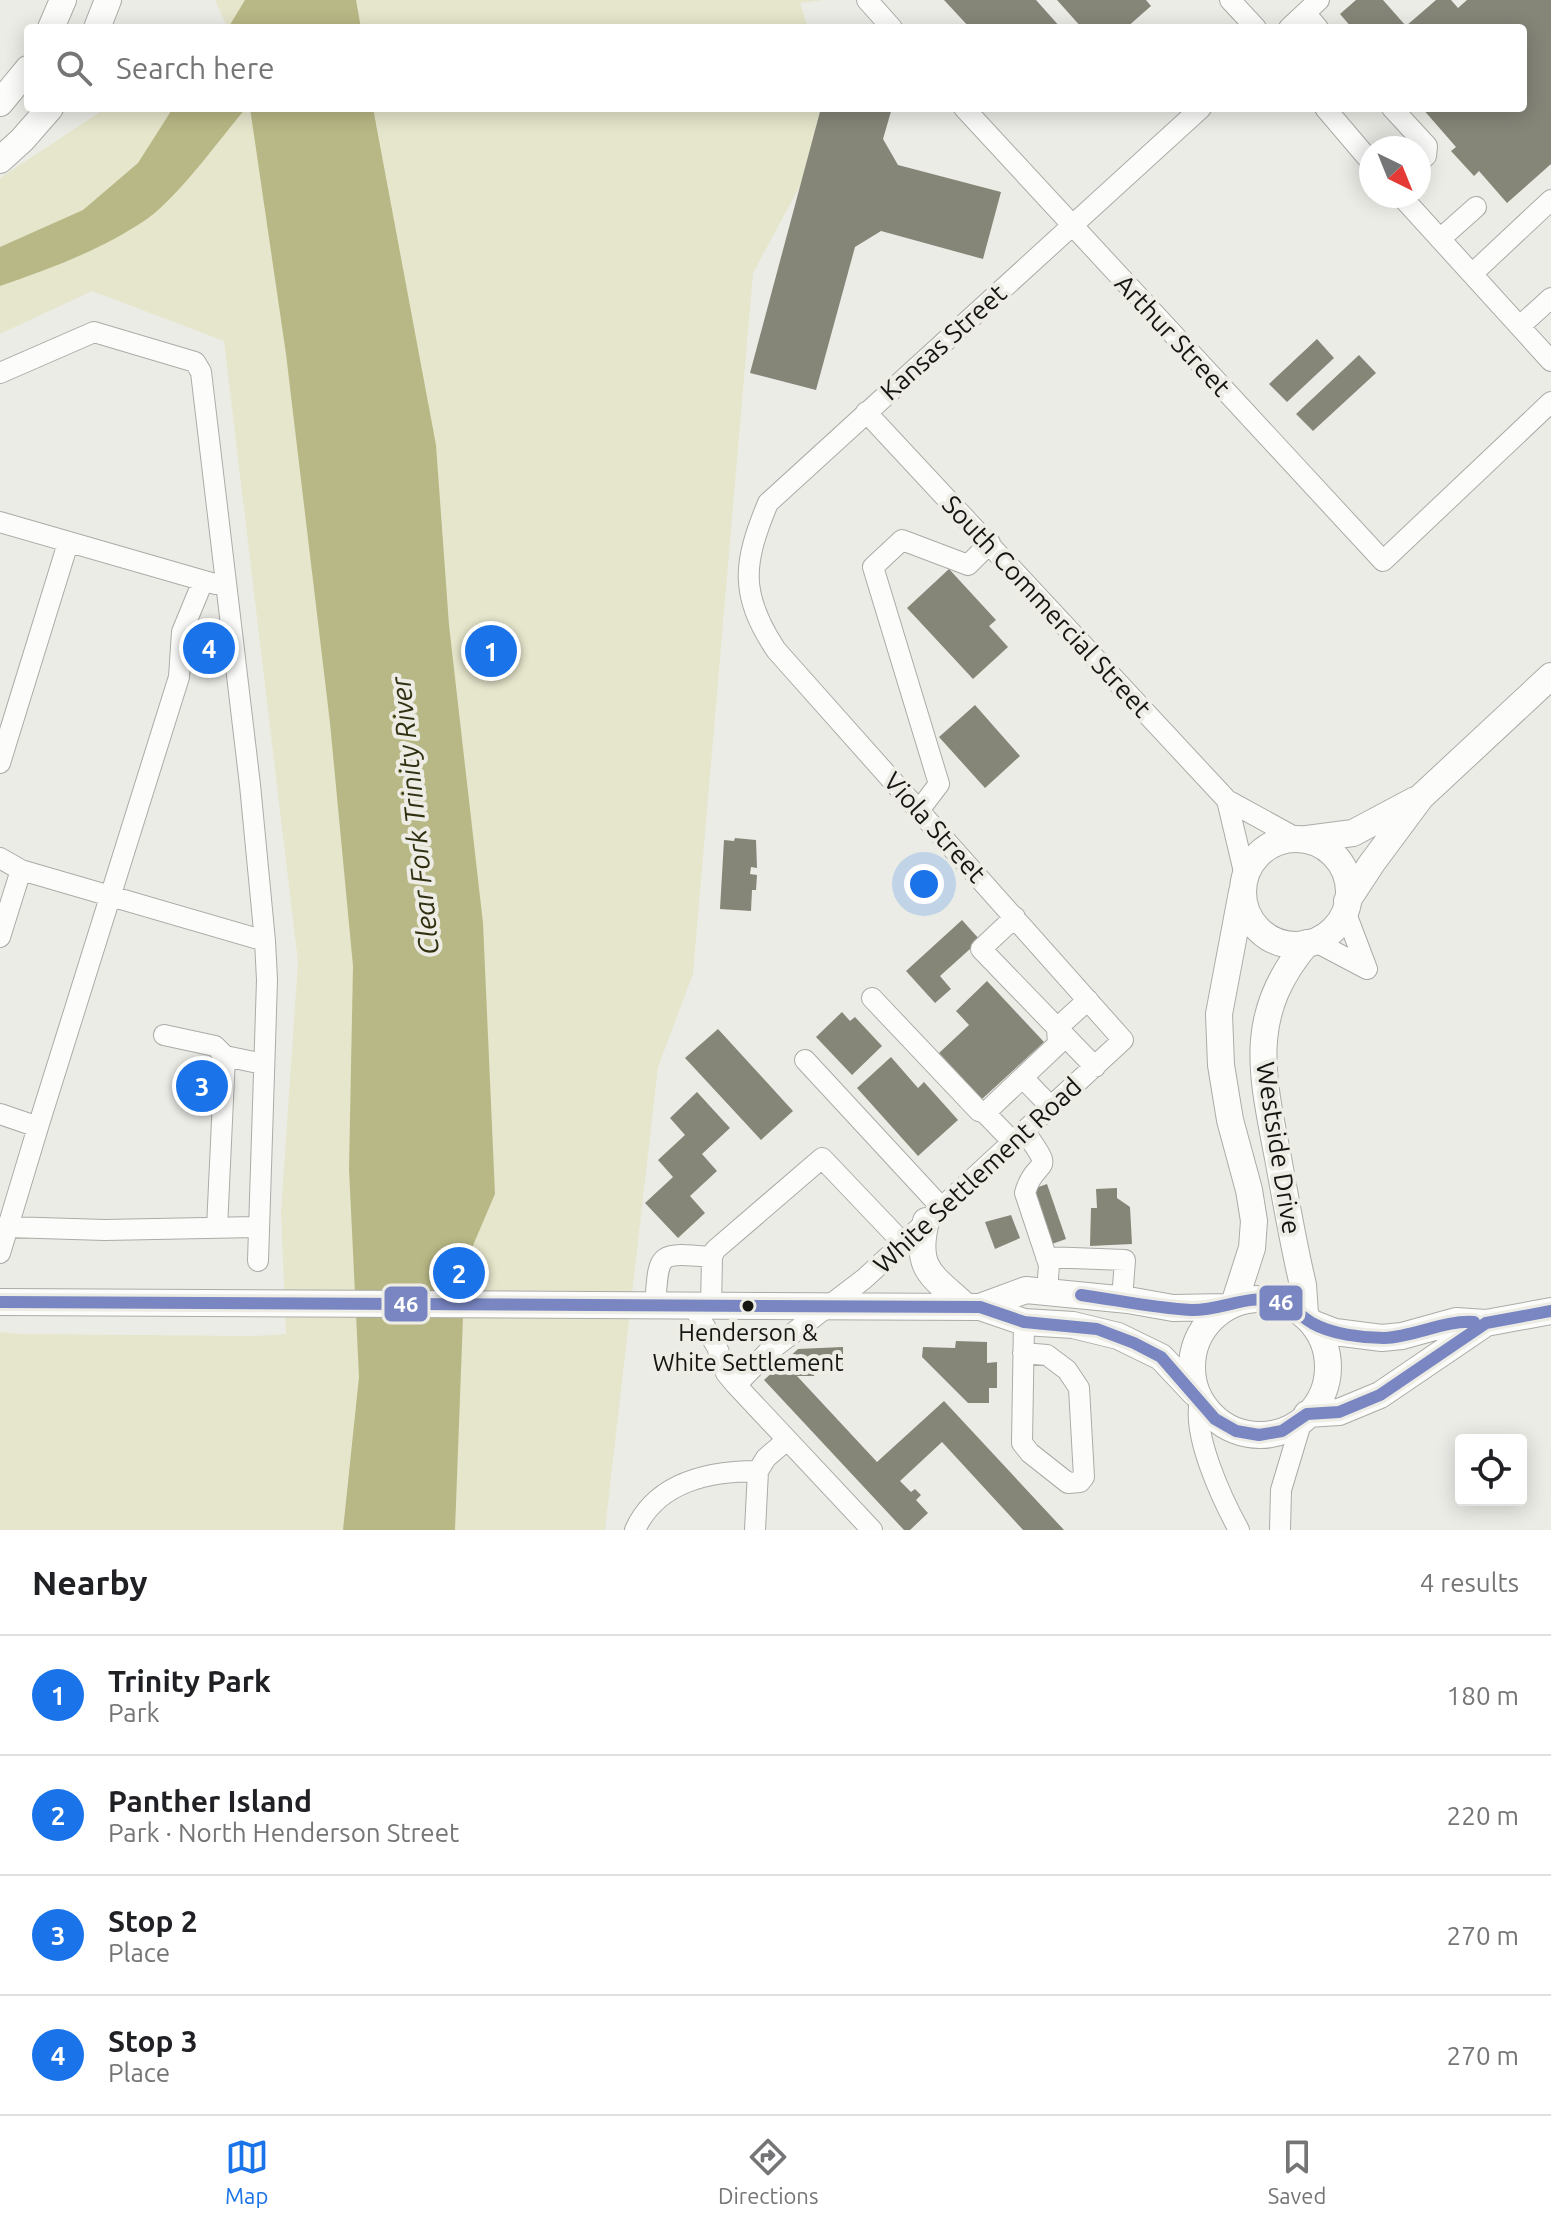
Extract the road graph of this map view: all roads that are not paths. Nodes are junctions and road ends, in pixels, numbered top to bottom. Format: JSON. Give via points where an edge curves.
{"nodes":[{"id":1,"x":63,"y":0,"type":"edge"},
{"id":2,"x":108,"y":0,"type":"edge"},
{"id":3,"x":867,"y":0,"type":"edge"},
{"id":4,"x":1230,"y":0,"type":"edge"},
{"id":5,"x":1314,"y":14,"type":"edge"},
{"id":6,"x":53,"y":24,"type":"edge"},
{"id":7,"x":99,"y":24,"type":"edge"},
{"id":8,"x":888,"y":24,"type":"edge"},
{"id":9,"x":1252,"y":24,"type":"edge"},
{"id":10,"x":1296,"y":24,"type":"edge"},
{"id":11,"x":24,"y":74,"type":"edge"},
{"id":12,"x":0,"y":103,"type":"edge"},
{"id":13,"x":46,"y":112,"type":"edge"},
{"id":14,"x":968,"y":112,"type":"edge"},
{"id":15,"x":1197,"y":112,"type":"edge"},
{"id":16,"x":1328,"y":112,"type":"edge"},
{"id":17,"x":1396,"y":112,"type":"edge"},
{"id":18,"x":1418,"y":136,"type":"edge"},
{"id":19,"x":1359,"y":148,"type":"edge"},
{"id":20,"x":0,"y":160,"type":"edge"},
{"id":21,"x":1551,"y":200,"type":"edge"},
{"id":22,"x":1476,"y":207,"type":"dead end"},
{"id":23,"x":1412,"y":208,"type":"edge"},
{"id":24,"x":1071,"y":226,"type":"junction"},
{"id":25,"x":1440,"y":239,"type":"junction"},
{"id":26,"x":1472,"y":274,"type":"junction"},
{"id":27,"x":1551,"y":298,"type":"edge"},
{"id":28,"x":1520,"y":326,"type":"junction"},
{"id":29,"x":1551,"y":361,"type":"edge"},
{"id":30,"x":0,"y":373,"type":"edge"},
{"id":31,"x":1551,"y":402,"type":"edge"},
{"id":32,"x":866,"y":412,"type":"junction"},
{"id":33,"x":0,"y":522,"type":"edge"},
{"id":34,"x":68,"y":543,"type":"junction"},
{"id":35,"x":990,"y":543,"type":"junction"},
{"id":36,"x":203,"y":581,"type":"junction"},
{"id":37,"x":227,"y":588,"type":"junction"},
{"id":38,"x":754,"y":609,"type":"joint"},
{"id":39,"x":1551,"y":676,"type":"edge"},
{"id":40,"x":0,"y":763,"type":"edge"},
{"id":41,"x":1421,"y":797,"type":"junction"},
{"id":42,"x":1227,"y":800,"type":"junction"},
{"id":43,"x":920,"y":809,"type":"junction"},
{"id":44,"x":1302,"y":839,"type":"junction"},
{"id":45,"x":0,"y":858,"type":"edge"},
{"id":46,"x":21,"y":870,"type":"junction"},
{"id":47,"x":1244,"y":884,"type":"junction"},
{"id":48,"x":110,"y":897,"type":"junction"},
{"id":49,"x":1346,"y":906,"type":"junction"},
{"id":50,"x":1015,"y":917,"type":"junction"},
{"id":51,"x":0,"y":937,"type":"edge"},
{"id":52,"x":265,"y":941,"type":"junction"},
{"id":53,"x":1310,"y":942,"type":"junction"},
{"id":54,"x":872,"y":998,"type":"dead end"},
{"id":55,"x":1088,"y":1000,"type":"junction"},
{"id":56,"x":1057,"y":1028,"type":"junction"},
{"id":57,"x":164,"y":1035,"type":"dead end"},
{"id":58,"x":1123,"y":1040,"type":"joint"},
{"id":59,"x":225,"y":1056,"type":"junction"},
{"id":60,"x":805,"y":1060,"type":"dead end"},
{"id":61,"x":263,"y":1064,"type":"junction"},
{"id":62,"x":1095,"y":1067,"type":"junction"},
{"id":63,"x":1023,"y":1078,"type":"junction"},
{"id":64,"x":1051,"y":1107,"type":"junction"},
{"id":65,"x":985,"y":1113,"type":"junction"},
{"id":66,"x":0,"y":1114,"type":"edge"},
{"id":67,"x":38,"y":1127,"type":"junction"},
{"id":68,"x":1019,"y":1136,"type":"junction"},
{"id":69,"x":934,"y":1214,"type":"junction"},
{"id":70,"x":8,"y":1227,"type":"junction"},
{"id":71,"x":259,"y":1227,"type":"junction"},
{"id":72,"x":217,"y":1228,"type":"junction"},
{"id":73,"x":903,"y":1243,"type":"junction"},
{"id":74,"x":0,"y":1253,"type":"edge"},
{"id":75,"x":712,"y":1257,"type":"junction"},
{"id":76,"x":1046,"y":1257,"type":"junction"},
{"id":77,"x":258,"y":1261,"type":"dead end"},
{"id":78,"x":1047,"y":1291,"type":"junction"},
{"id":79,"x":1122,"y":1300,"type":"junction"},
{"id":80,"x":0,"y":1302,"type":"edge"},
{"id":81,"x":827,"y":1305,"type":"junction"},
{"id":82,"x":655,"y":1306,"type":"junction"},
{"id":83,"x":1229,"y":1306,"type":"junction"},
{"id":84,"x":703,"y":1307,"type":"junction"},
{"id":85,"x":973,"y":1307,"type":"junction"},
{"id":86,"x":1551,"y":1311,"type":"edge"},
{"id":87,"x":1308,"y":1319,"type":"junction"},
{"id":88,"x":1024,"y":1322,"type":"junction"},
{"id":89,"x":1486,"y":1323,"type":"junction"},
{"id":90,"x":1023,"y":1353,"type":"junction"},
{"id":91,"x":736,"y":1385,"type":"junction"},
{"id":92,"x":1198,"y":1397,"type":"junction"},
{"id":93,"x":1305,"y":1417,"type":"junction"},
{"id":94,"x":787,"y":1440,"type":"junction"},
{"id":95,"x":758,"y":1471,"type":"junction"},
{"id":96,"x":635,"y":1530,"type":"edge"},
{"id":97,"x":755,"y":1530,"type":"edge"},
{"id":98,"x":872,"y":1530,"type":"edge"},
{"id":99,"x":1239,"y":1530,"type":"edge"},
{"id":100,"x":1280,"y":1530,"type":"edge"}],
"edges":[{"from":1,"to":6,"type":"main road"},
{"from":2,"to":7,"type":"main road"},
{"from":3,"to":8,"type":"street"},
{"from":4,"to":9,"type":"street"},
{"from":5,"to":10,"type":"street"},
{"from":11,"to":12,"type":"main road"},
{"from":13,"to":20,"type":"main road"},
{"from":14,"to":24,"type":"street","name":"Arthur Street"},
{"from":15,"to":24,"type":"street","name":"Kansas Street"},
{"from":16,"to":19,"type":"street"},
{"from":17,"to":18,"type":"street"},
{"from":21,"to":26,"type":"street"},
{"from":22,"to":25,"type":"street"},
{"from":23,"to":25,"type":"street"},
{"from":24,"to":31,"type":"street","name":"Arthur Street","via":[[1383,561]]},
{"from":24,"to":32,"type":"street","name":"Kansas Street"},
{"from":25,"to":26,"type":"street"},
{"from":26,"to":28,"type":"street"},
{"from":27,"to":28,"type":"street"},
{"from":28,"to":29,"type":"street"},
{"from":30,"to":37,"type":"street","via":[[94,332],[195,362],[201,372]]},
{"from":32,"to":35,"type":"street","name":"South Commercial Street"},
{"from":32,"to":38,"type":"street","name":"Kansas Street","via":[[768,503],[752,541],[748,588]]},
{"from":33,"to":34,"type":"street"},
{"from":34,"to":36,"type":"street"},
{"from":34,"to":40,"type":"street"},
{"from":35,"to":42,"type":"street","name":"South Commercial Street"},
{"from":35,"to":43,"type":"street","via":[[968,565],[902,540],[873,567],[939,784]]},
{"from":36,"to":37,"type":"street"},
{"from":36,"to":48,"type":"street","via":[[182,632],[179,677]]},
{"from":37,"to":52,"type":"street"},
{"from":38,"to":43,"type":"street","name":"Viola Street","via":[[776,650]]},
{"from":39,"to":41,"type":"main road"},
{"from":41,"to":44,"type":"main road","via":[[1353,833]]},
{"from":41,"to":49,"type":"main road"},
{"from":42,"to":44,"type":"street","name":"South Commercial Street"},
{"from":42,"to":47,"type":"street","name":"South Commercial Street"},
{"from":43,"to":50,"type":"street","name":"Viola Street"},
{"from":44,"to":47,"type":"main road","via":[[1264,849],[1253,859]]},
{"from":44,"to":49,"type":"main road","via":[[1331,852],[1341,864],[1347,878]]},
{"from":45,"to":46,"type":"street"},
{"from":46,"to":48,"type":"street"},
{"from":46,"to":51,"type":"street"},
{"from":47,"to":53,"type":"main road","via":[[1244,905],[1262,933],[1277,942]]},
{"from":47,"to":83,"type":"main road","name":"Westside Drive","via":[[1219,1014],[1230,1120],[1254,1221],[1252,1248]]},
{"from":48,"to":52,"type":"street"},
{"from":48,"to":67,"type":"street"},
{"from":49,"to":53,"type":"main road","via":[[1326,935]]},
{"from":49,"to":53,"type":"street","via":[[1367,969]]},
{"from":50,"to":55,"type":"street","name":"Viola Street"},
{"from":50,"to":56,"type":"street","via":[[981,949]]},
{"from":52,"to":61,"type":"street"},
{"from":53,"to":87,"type":"main road","name":"Westside Drive","via":[[1282,977],[1270,1006],[1262,1060]]},
{"from":54,"to":65,"type":"street"},
{"from":55,"to":56,"type":"street"},
{"from":55,"to":58,"type":"street","name":"Viola Street"},
{"from":56,"to":62,"type":"street"},
{"from":56,"to":63,"type":"street","via":[[1058,1044]]},
{"from":57,"to":59,"type":"street","via":[[215,1046]]},
{"from":58,"to":62,"type":"street","name":"White Settlement Road"},
{"from":59,"to":61,"type":"street"},
{"from":59,"to":72,"type":"street"},
{"from":60,"to":69,"type":"street"},
{"from":61,"to":71,"type":"street"},
{"from":62,"to":64,"type":"street","name":"White Settlement Road"},
{"from":63,"to":64,"type":"street"},
{"from":63,"to":65,"type":"street"},
{"from":64,"to":68,"type":"street","name":"White Settlement Road"},
{"from":65,"to":68,"type":"street"},
{"from":66,"to":67,"type":"street"},
{"from":67,"to":70,"type":"street"},
{"from":68,"to":69,"type":"street","name":"White Settlement Road"},
{"from":68,"to":76,"type":"street","via":[[1043,1157],[1025,1193]]},
{"from":69,"to":73,"type":"street","name":"White Settlement Road"},
{"from":69,"to":85,"type":"main road","via":[[921,1243],[924,1262]]},
{"from":70,"to":72,"type":"street"},
{"from":70,"to":74,"type":"street"},
{"from":71,"to":72,"type":"street"},
{"from":71,"to":77,"type":"street"},
{"from":73,"to":75,"type":"street","via":[[822,1158]]},
{"from":73,"to":81,"type":"street","name":"White Settlement Road"},
{"from":75,"to":82,"type":"street","via":[[664,1258],[658,1265]]},
{"from":75,"to":84,"type":"street"},
{"from":76,"to":78,"type":"street"},
{"from":76,"to":79,"type":"street","via":[[1125,1260]]},
{"from":78,"to":79,"type":"main road"},
{"from":78,"to":85,"type":"main road","via":[[1026,1290]]},
{"from":79,"to":83,"type":"main road","via":[[1193,1310]]},
{"from":80,"to":82,"type":"main road"},
{"from":81,"to":84,"type":"main road"},
{"from":81,"to":85,"type":"main road"},
{"from":81,"to":91,"type":"street","name":"White Settlement Road"},
{"from":82,"to":84,"type":"main road"},
{"from":83,"to":87,"type":"main road","via":[[1255,1299],[1276,1301]]},
{"from":83,"to":92,"type":"main road","via":[[1200,1333],[1192,1356]]},
{"from":84,"to":91,"type":"street","via":[[726,1373]]},
{"from":85,"to":88,"type":"main road"},
{"from":86,"to":89,"type":"main road"},
{"from":87,"to":89,"type":"main road","via":[[1335,1332],[1382,1338],[1456,1321]]},
{"from":87,"to":93,"type":"main road","via":[[1323,1341],[1327,1374],[1324,1392]]},
{"from":88,"to":90,"type":"street"},
{"from":88,"to":92,"type":"main road","via":[[1073,1325],[1118,1336],[1161,1357]]},
{"from":89,"to":93,"type":"main road","via":[[1380,1395],[1339,1412]]},
{"from":90,"to":90,"type":"street","via":[[1022,1443],[1068,1483],[1080,1482],[1084,1477],[1079,1388],[1047,1355]]},
{"from":91,"to":94,"type":"street"},
{"from":92,"to":93,"type":"main road","via":[[1215,1419],[1236,1431],[1282,1431]]},
{"from":92,"to":99,"type":"street","via":[[1209,1464]]},
{"from":93,"to":100,"type":"street","via":[[1281,1490]]},
{"from":94,"to":95,"type":"street"},
{"from":94,"to":98,"type":"street"},
{"from":95,"to":96,"type":"street","via":[[693,1478],[642,1514]]},
{"from":95,"to":97,"type":"street"}]}
